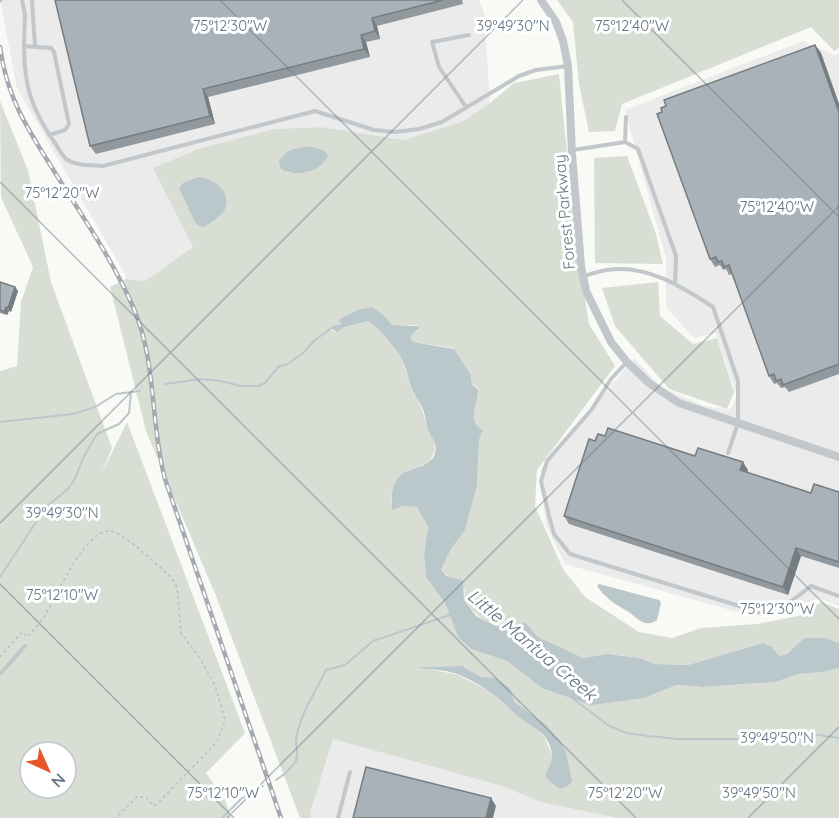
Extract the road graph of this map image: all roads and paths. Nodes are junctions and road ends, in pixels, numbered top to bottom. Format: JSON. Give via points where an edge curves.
{"nodes":[{"id":1,"x":22,"y":0,"type":"edge"},
{"id":2,"x":32,"y":0,"type":"edge"},
{"id":3,"x":541,"y":0,"type":"edge"},
{"id":4,"x":469,"y":34,"type":"dead end"},
{"id":5,"x":24,"y":46,"type":"junction"},
{"id":6,"x":35,"y":46,"type":"junction"},
{"id":7,"x":568,"y":66,"type":"junction"},
{"id":8,"x":466,"y":107,"type":"junction"},
{"id":9,"x":626,"y":117,"type":"dead end"},
{"id":10,"x":49,"y":135,"type":"junction"},
{"id":11,"x":625,"y":142,"type":"junction"},
{"id":12,"x":572,"y":150,"type":"junction"},
{"id":13,"x":583,"y":276,"type":"junction"},
{"id":14,"x":675,"y":284,"type":"junction"},
{"id":15,"x":627,"y":362,"type":"junction"},
{"id":16,"x":738,"y":423,"type":"junction"},
{"id":17,"x":728,"y":453,"type":"dead end"},
{"id":18,"x":839,"y":457,"type":"edge"},
{"id":19,"x":839,"y":596,"type":"edge"},
{"id":20,"x":25,"y":646,"type":"dead end"},
{"id":21,"x":0,"y":657,"type":"edge"},
{"id":22,"x":0,"y":674,"type":"edge"},
{"id":23,"x":350,"y":772,"type":"dead end"},
{"id":24,"x":115,"y":818,"type":"edge"},
{"id":25,"x":338,"y":818,"type":"edge"}],
"edges":[{"from":1,"to":5,"type":"lane"},
{"from":2,"to":6,"type":"lane"},
{"from":3,"to":7,"type":"street","name":"Forest Parkway","via":[[556,22]]},
{"from":4,"to":8,"type":"lane","via":[[432,42],[439,67]]},
{"from":5,"to":6,"type":"lane"},
{"from":5,"to":10,"type":"lane","via":[[31,101]]},
{"from":6,"to":10,"type":"lane","via":[[54,52],[69,124]]},
{"from":7,"to":8,"type":"lane","via":[[519,76]]},
{"from":7,"to":12,"type":"street","name":"Forest Parkway"},
{"from":8,"to":10,"type":"lane","via":[[442,122],[395,132],[374,130],[315,111],[103,166],[77,164],[65,158]]},
{"from":9,"to":11,"type":"lane"},
{"from":11,"to":12,"type":"lane"},
{"from":11,"to":14,"type":"lane","via":[[639,148],[676,256]]},
{"from":12,"to":13,"type":"street","name":"Forest Parkway"},
{"from":13,"to":14,"type":"lane","via":[[608,270],[634,271]]},
{"from":13,"to":15,"type":"street","name":"Forest Parkway","via":[[599,320]]},
{"from":14,"to":16,"type":"lane","via":[[713,307],[738,381]]},
{"from":15,"to":16,"type":"street","name":"Forest Parkway","via":[[649,384],[680,403]]},
{"from":15,"to":19,"type":"lane","via":[[547,461],[541,482],[549,516],[554,534],[570,554],[759,612],[787,605],[811,586]]},
{"from":16,"to":17,"type":"lane"},
{"from":16,"to":18,"type":"street","name":"Forest Parkway"},
{"from":20,"to":22,"type":"lane"},
{"from":21,"to":24,"type":"path","via":[[22,632],[28,638],[81,553],[102,532],[114,532],[172,578],[177,587],[181,633],[211,678],[225,720],[216,742],[158,804],[154,806],[147,798],[138,796]]},
{"from":23,"to":25,"type":"lane"}]}
